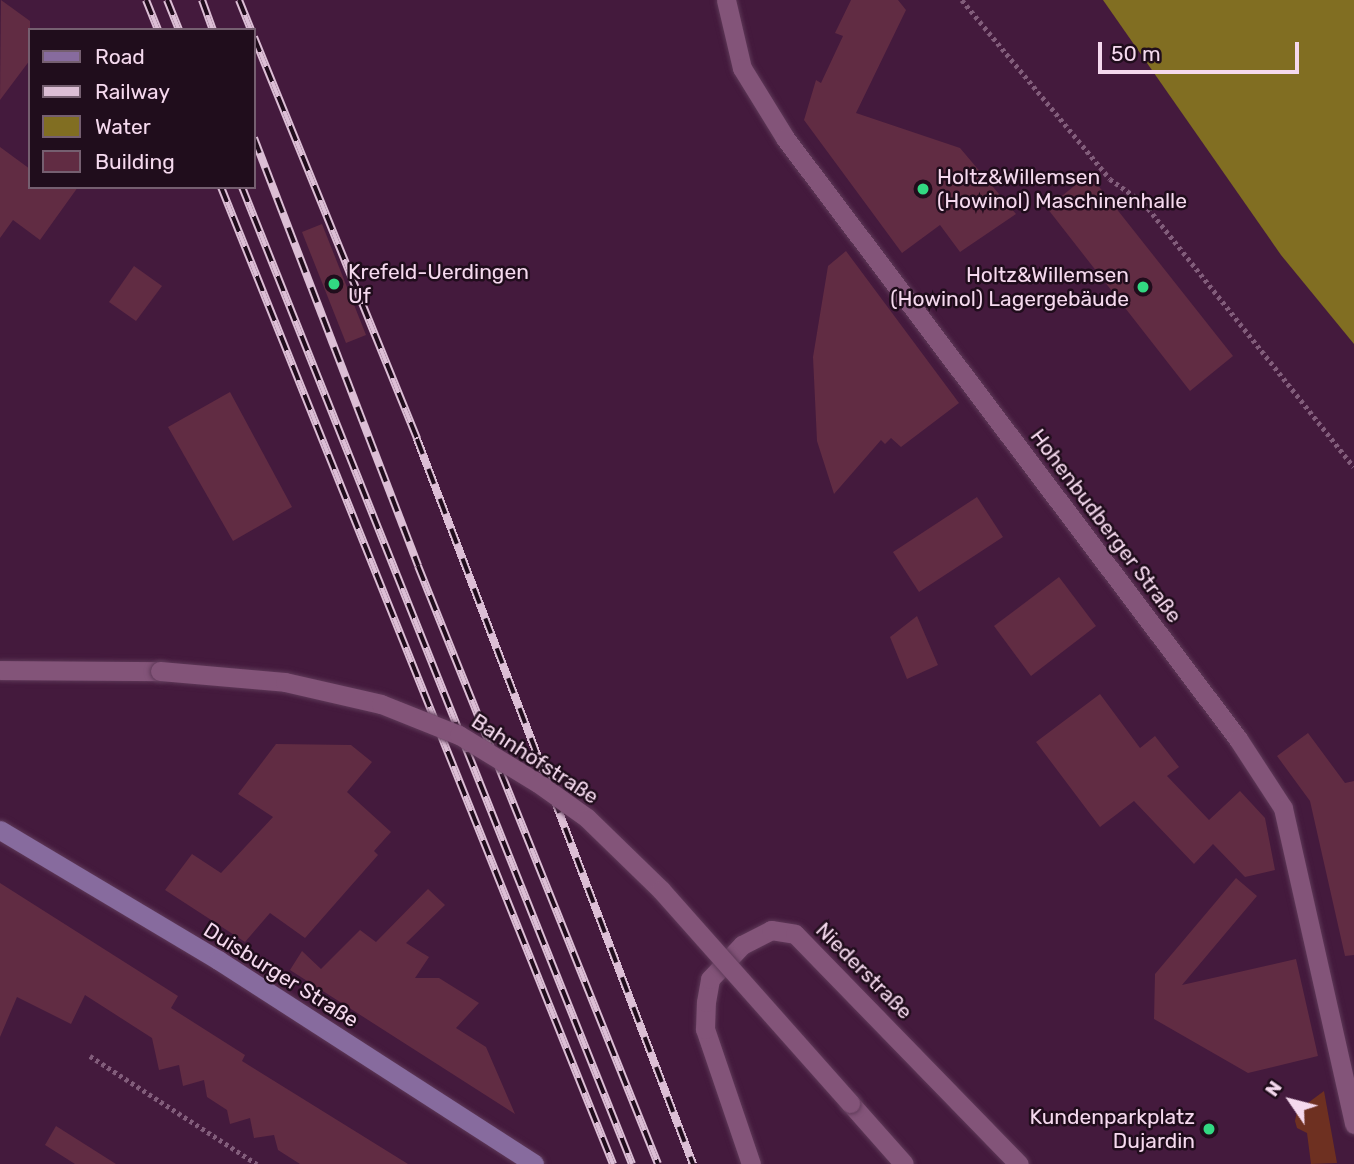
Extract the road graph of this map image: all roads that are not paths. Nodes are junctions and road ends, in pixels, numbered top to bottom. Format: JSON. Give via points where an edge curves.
{"nodes":[{"id":1,"x":726,"y":0,"type":"edge"},
{"id":2,"x":0,"y":670,"type":"edge"},
{"id":3,"x":0,"y":830,"type":"edge"},
{"id":4,"x":1354,"y":1124,"type":"edge"},
{"id":5,"x":534,"y":1164,"type":"edge"},
{"id":6,"x":751,"y":1164,"type":"edge"},
{"id":7,"x":904,"y":1164,"type":"edge"},
{"id":8,"x":1019,"y":1164,"type":"edge"}],
"edges":[{"from":1,"to":4,"type":"street","name":"Hohenbudberger Straße","via":[[742,68],[785,138],[1238,739],[1283,808]]},
{"from":2,"to":7,"type":"street","name":"Bahnhofstraße","bridge":true,"via":[[160,671],[285,682],[381,704],[460,735],[587,818],[661,890]]},
{"from":3,"to":5,"type":"main road","name":"Duisburger Straße","via":[[218,961]]},
{"from":6,"to":8,"type":"street","name":"Niederstraße","via":[[705,1029],[706,1002],[710,979],[742,945],[771,930],[795,934]]}]}
